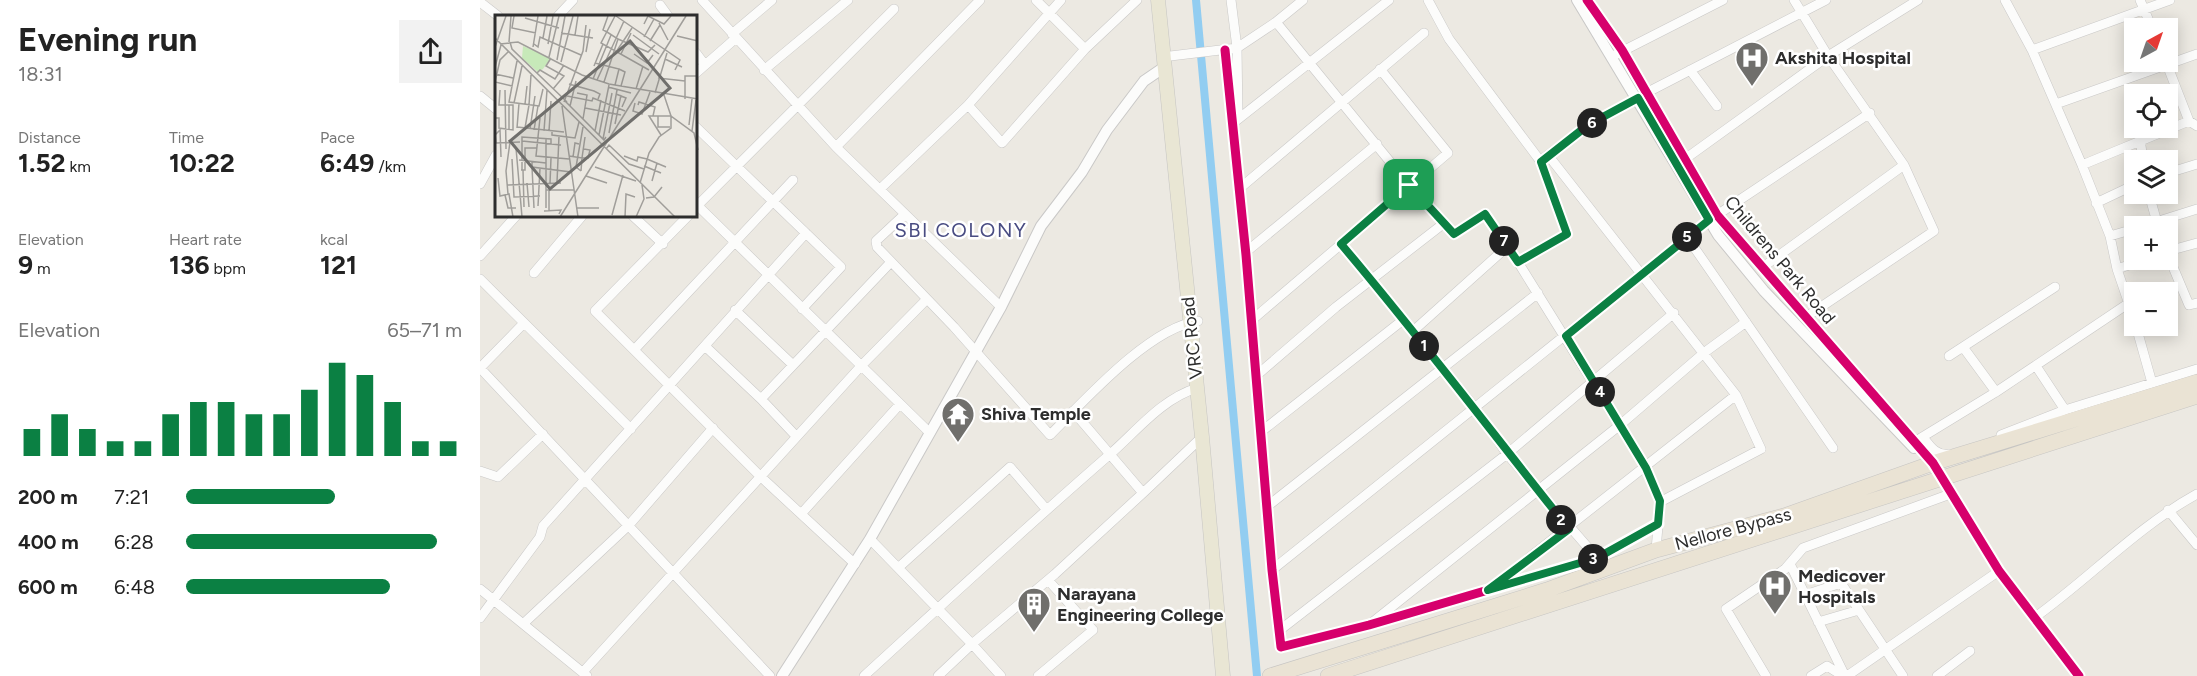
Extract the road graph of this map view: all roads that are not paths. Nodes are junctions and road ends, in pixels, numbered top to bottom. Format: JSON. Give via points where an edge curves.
{"nodes":[{"id":1,"x":573,"y":0,"type":"edge"},
{"id":2,"x":702,"y":0,"type":"edge"},
{"id":3,"x":772,"y":0,"type":"edge"},
{"id":4,"x":980,"y":0,"type":"edge"},
{"id":5,"x":1036,"y":0,"type":"edge"},
{"id":6,"x":1061,"y":0,"type":"edge"},
{"id":7,"x":1137,"y":0,"type":"edge"},
{"id":8,"x":1158,"y":0,"type":"edge"},
{"id":9,"x":1166,"y":0,"type":"edge"},
{"id":10,"x":1231,"y":0,"type":"edge"},
{"id":11,"x":1303,"y":0,"type":"edge"},
{"id":12,"x":1389,"y":0,"type":"edge"},
{"id":13,"x":1428,"y":0,"type":"edge"},
{"id":14,"x":1577,"y":0,"type":"edge"},
{"id":15,"x":1587,"y":0,"type":"edge"},
{"id":16,"x":1723,"y":0,"type":"edge"},
{"id":17,"x":1794,"y":0,"type":"edge"},
{"id":18,"x":1826,"y":0,"type":"edge"},
{"id":19,"x":1918,"y":0,"type":"edge"},
{"id":20,"x":2005,"y":0,"type":"edge"},
{"id":21,"x":2170,"y":0,"type":"edge"},
{"id":22,"x":481,"y":1,"type":"edge"},
{"id":23,"x":841,"y":2,"type":"edge"},
{"id":24,"x":2142,"y":4,"type":"edge"},
{"id":25,"x":660,"y":5,"type":"dead end"},
{"id":26,"x":894,"y":9,"type":"dead end"},
{"id":27,"x":1050,"y":13,"type":"junction"},
{"id":28,"x":1802,"y":13,"type":"junction"},
{"id":29,"x":497,"y":15,"type":"edge"},
{"id":30,"x":559,"y":15,"type":"edge"},
{"id":31,"x":668,"y":15,"type":"edge"},
{"id":32,"x":2148,"y":18,"type":"edge"},
{"id":33,"x":1276,"y":22,"type":"junction"},
{"id":34,"x":1424,"y":33,"type":"dead end"},
{"id":35,"x":734,"y":36,"type":"junction"},
{"id":36,"x":1237,"y":48,"type":"junction"},
{"id":37,"x":1085,"y":49,"type":"junction"},
{"id":38,"x":2032,"y":50,"type":"junction"},
{"id":39,"x":1220,"y":51,"type":"junction"},
{"id":40,"x":1618,"y":53,"type":"junction"},
{"id":41,"x":2197,"y":54,"type":"edge"},
{"id":42,"x":698,"y":56,"type":"edge"},
{"id":43,"x":1827,"y":56,"type":"junction"},
{"id":44,"x":1165,"y":60,"type":"junction"},
{"id":45,"x":2178,"y":60,"type":"edge"},
{"id":46,"x":1310,"y":63,"type":"junction"},
{"id":47,"x":705,"y":65,"type":"junction"},
{"id":48,"x":1380,"y":69,"type":"junction"},
{"id":49,"x":764,"y":70,"type":"junction"},
{"id":50,"x":1690,"y":70,"type":"junction"},
{"id":51,"x":698,"y":71,"type":"edge"},
{"id":52,"x":2144,"y":72,"type":"edge"},
{"id":53,"x":2170,"y":72,"type":"edge"},
{"id":54,"x":1642,"y":95,"type":"junction"},
{"id":55,"x":480,"y":98,"type":"edge"},
{"id":56,"x":1342,"y":100,"type":"junction"},
{"id":57,"x":2056,"y":104,"type":"junction"},
{"id":58,"x":968,"y":105,"type":"junction"},
{"id":59,"x":1717,"y":106,"type":"dead end"},
{"id":60,"x":799,"y":107,"type":"junction"},
{"id":61,"x":495,"y":108,"type":"edge"},
{"id":62,"x":1870,"y":113,"type":"junction"},
{"id":63,"x":1235,"y":122,"type":"junction"},
{"id":64,"x":2193,"y":123,"type":"edge"},
{"id":65,"x":698,"y":129,"type":"edge"},
{"id":66,"x":2140,"y":139,"type":"junction"},
{"id":67,"x":1377,"y":144,"type":"junction"},
{"id":68,"x":836,"y":147,"type":"junction"},
{"id":69,"x":2142,"y":150,"type":"edge"},
{"id":70,"x":495,"y":157,"type":"edge"},
{"id":71,"x":1544,"y":158,"type":"junction"},
{"id":72,"x":1685,"y":159,"type":"junction"},
{"id":73,"x":2197,"y":164,"type":"edge"},
{"id":74,"x":1904,"y":165,"type":"junction"},
{"id":75,"x":2082,"y":165,"type":"junction"},
{"id":76,"x":737,"y":167,"type":"junction"},
{"id":77,"x":2178,"y":170,"type":"edge"},
{"id":78,"x":793,"y":180,"type":"dead end"},
{"id":79,"x":480,"y":184,"type":"edge"},
{"id":80,"x":1409,"y":185,"type":"junction"},
{"id":81,"x":880,"y":189,"type":"junction"},
{"id":82,"x":1239,"y":189,"type":"junction"},
{"id":83,"x":2124,"y":190,"type":"edge"},
{"id":84,"x":773,"y":202,"type":"junction"},
{"id":85,"x":2096,"y":203,"type":"junction"},
{"id":86,"x":698,"y":204,"type":"edge"},
{"id":87,"x":698,"y":208,"type":"edge"},
{"id":88,"x":2197,"y":209,"type":"edge"},
{"id":89,"x":905,"y":214,"type":"junction"},
{"id":90,"x":1713,"y":217,"type":"junction"},
{"id":91,"x":2178,"y":217,"type":"edge"},
{"id":92,"x":514,"y":218,"type":"edge"},
{"id":93,"x":580,"y":218,"type":"edge"},
{"id":94,"x":635,"y":218,"type":"edge"},
{"id":95,"x":686,"y":218,"type":"edge"},
{"id":96,"x":1443,"y":224,"type":"junction"},
{"id":97,"x":2124,"y":232,"type":"edge"},
{"id":98,"x":806,"y":233,"type":"junction"},
{"id":99,"x":2110,"y":236,"type":"junction"},
{"id":100,"x":1687,"y":237,"type":"junction"},
{"id":101,"x":734,"y":242,"type":"junction"},
{"id":102,"x":2197,"y":243,"type":"edge"},
{"id":103,"x":663,"y":244,"type":"junction"},
{"id":104,"x":1341,"y":244,"type":"junction"},
{"id":105,"x":1508,"y":246,"type":"junction"},
{"id":106,"x":2178,"y":250,"type":"edge"},
{"id":107,"x":1246,"y":252,"type":"junction"},
{"id":108,"x":480,"y":256,"type":"edge"},
{"id":109,"x":891,"y":262,"type":"junction"},
{"id":110,"x":1518,"y":262,"type":"junction"},
{"id":111,"x":1763,"y":267,"type":"junction"},
{"id":112,"x":2124,"y":267,"type":"edge"},
{"id":113,"x":2117,"y":269,"type":"junction"},
{"id":114,"x":2175,"y":270,"type":"edge"},
{"id":115,"x":1642,"y":272,"type":"junction"},
{"id":116,"x":534,"y":273,"type":"dead end"},
{"id":117,"x":769,"y":276,"type":"junction"},
{"id":118,"x":480,"y":279,"type":"edge"},
{"id":119,"x":1372,"y":281,"type":"junction"},
{"id":120,"x":2055,"y":287,"type":"dead end"},
{"id":121,"x":2124,"y":289,"type":"edge"},
{"id":122,"x":1538,"y":293,"type":"junction"},
{"id":123,"x":927,"y":299,"type":"junction"},
{"id":124,"x":2197,"y":303,"type":"edge"},
{"id":125,"x":2124,"y":306,"type":"edge"},
{"id":126,"x":1001,"y":307,"type":"junction"},
{"id":127,"x":802,"y":309,"type":"junction"},
{"id":128,"x":735,"y":310,"type":"junction"},
{"id":129,"x":1674,"y":313,"type":"junction"},
{"id":130,"x":1806,"y":317,"type":"junction"},
{"id":131,"x":1252,"y":320,"type":"junction"},
{"id":132,"x":1403,"y":320,"type":"junction"},
{"id":133,"x":1194,"y":322,"type":"junction"},
{"id":134,"x":1746,"y":322,"type":"junction"},
{"id":135,"x":524,"y":323,"type":"junction"},
{"id":136,"x":825,"y":331,"type":"junction"},
{"id":137,"x":1412,"y":332,"type":"junction"},
{"id":138,"x":1566,"y":336,"type":"junction"},
{"id":139,"x":2139,"y":336,"type":"edge"},
{"id":140,"x":706,"y":347,"type":"junction"},
{"id":141,"x":1963,"y":347,"type":"junction"},
{"id":142,"x":634,"y":350,"type":"junction"},
{"id":143,"x":976,"y":352,"type":"junction"},
{"id":144,"x":1704,"y":352,"type":"junction"},
{"id":145,"x":1949,"y":356,"type":"dead end"},
{"id":146,"x":793,"y":365,"type":"junction"},
{"id":147,"x":861,"y":366,"type":"junction"},
{"id":148,"x":2036,"y":366,"type":"junction"},
{"id":149,"x":480,"y":368,"type":"edge"},
{"id":150,"x":1442,"y":369,"type":"junction"},
{"id":151,"x":2197,"y":369,"type":"edge"},
{"id":152,"x":1257,"y":375,"type":"junction"},
{"id":153,"x":1593,"y":380,"type":"junction"},
{"id":154,"x":2197,"y":382,"type":"edge"},
{"id":155,"x":2152,"y":383,"type":"junction"},
{"id":156,"x":670,"y":385,"type":"junction"},
{"id":157,"x":1197,"y":388,"type":"junction"},
{"id":158,"x":1995,"y":392,"type":"junction"},
{"id":159,"x":1737,"y":395,"type":"junction"},
{"id":160,"x":2197,"y":396,"type":"edge"},
{"id":161,"x":761,"y":399,"type":"junction"},
{"id":162,"x":900,"y":404,"type":"junction"},
{"id":163,"x":1476,"y":409,"type":"junction"},
{"id":164,"x":2065,"y":410,"type":"junction"},
{"id":165,"x":1073,"y":411,"type":"junction"},
{"id":166,"x":1620,"y":425,"type":"junction"},
{"id":167,"x":713,"y":428,"type":"junction"},
{"id":168,"x":631,"y":429,"type":"junction"},
{"id":169,"x":1262,"y":430,"type":"junction"},
{"id":170,"x":930,"y":433,"type":"junction"},
{"id":171,"x":543,"y":434,"type":"junction"},
{"id":172,"x":796,"y":436,"type":"junction"},
{"id":173,"x":1202,"y":436,"type":"junction"},
{"id":174,"x":1915,"y":441,"type":"junction"},
{"id":175,"x":1833,"y":447,"type":"dead end"},
{"id":176,"x":1507,"y":454,"type":"junction"},
{"id":177,"x":1110,"y":455,"type":"junction"},
{"id":178,"x":1933,"y":463,"type":"junction"},
{"id":179,"x":1646,"y":468,"type":"junction"},
{"id":180,"x":480,"y":471,"type":"edge"},
{"id":181,"x":760,"y":476,"type":"junction"},
{"id":182,"x":1942,"y":477,"type":"junction"},
{"id":183,"x":585,"y":479,"type":"junction"},
{"id":184,"x":1538,"y":490,"type":"junction"},
{"id":185,"x":1143,"y":493,"type":"junction"},
{"id":186,"x":1953,"y":493,"type":"junction"},
{"id":187,"x":2197,"y":494,"type":"edge"},
{"id":188,"x":1660,"y":501,"type":"junction"},
{"id":189,"x":1269,"y":505,"type":"junction"},
{"id":190,"x":1046,"y":508,"type":"junction"},
{"id":191,"x":2168,"y":510,"type":"junction"},
{"id":192,"x":801,"y":514,"type":"junction"},
{"id":193,"x":1658,"y":524,"type":"junction"},
{"id":194,"x":629,"y":525,"type":"junction"},
{"id":195,"x":1569,"y":529,"type":"junction"},
{"id":196,"x":870,"y":539,"type":"junction"},
{"id":197,"x":2197,"y":545,"type":"edge"},
{"id":198,"x":1656,"y":550,"type":"junction"},
{"id":199,"x":1597,"y":558,"type":"junction"},
{"id":200,"x":855,"y":564,"type":"junction"},
{"id":201,"x":1790,"y":564,"type":"junction"},
{"id":202,"x":898,"y":568,"type":"junction"},
{"id":203,"x":1272,"y":570,"type":"junction"},
{"id":204,"x":1999,"y":571,"type":"junction"},
{"id":205,"x":675,"y":574,"type":"junction"},
{"id":206,"x":1048,"y":580,"type":"junction"},
{"id":207,"x":480,"y":590,"type":"edge"},
{"id":208,"x":1488,"y":590,"type":"junction"},
{"id":209,"x":1805,"y":595,"type":"junction"},
{"id":210,"x":494,"y":601,"type":"junction"},
{"id":211,"x":937,"y":609,"type":"junction"},
{"id":212,"x":1858,"y":610,"type":"junction"},
{"id":213,"x":480,"y":618,"type":"edge"},
{"id":214,"x":2034,"y":618,"type":"junction"},
{"id":215,"x":1818,"y":622,"type":"junction"},
{"id":216,"x":523,"y":624,"type":"junction"},
{"id":217,"x":1369,"y":625,"type":"junction"},
{"id":218,"x":1280,"y":630,"type":"junction"},
{"id":219,"x":972,"y":644,"type":"junction"},
{"id":220,"x":1884,"y":648,"type":"junction"},
{"id":221,"x":1970,"y":651,"type":"dead end"},
{"id":222,"x":585,"y":674,"type":"edge"},
{"id":223,"x":1274,"y":675,"type":"edge"},
{"id":224,"x":770,"y":676,"type":"edge"},
{"id":225,"x":782,"y":676,"type":"edge"},
{"id":226,"x":864,"y":676,"type":"edge"},
{"id":227,"x":938,"y":676,"type":"edge"},
{"id":228,"x":1001,"y":676,"type":"edge"},
{"id":229,"x":1038,"y":676,"type":"edge"},
{"id":230,"x":1223,"y":676,"type":"edge"},
{"id":231,"x":1231,"y":676,"type":"edge"},
{"id":232,"x":1328,"y":676,"type":"edge"},
{"id":233,"x":1766,"y":676,"type":"edge"},
{"id":234,"x":1811,"y":676,"type":"edge"},
{"id":235,"x":1845,"y":676,"type":"edge"},
{"id":236,"x":1903,"y":676,"type":"edge"},
{"id":237,"x":1937,"y":676,"type":"edge"},
{"id":238,"x":2079,"y":676,"type":"edge"}],
"edges":[{"from":1,"to":30,"type":"street"},
{"from":2,"to":35,"type":"street"},
{"from":3,"to":35,"type":"street"},
{"from":4,"to":68,"type":"street"},
{"from":5,"to":27,"type":"street"},
{"from":6,"to":27,"type":"street"},
{"from":7,"to":37,"type":"street"},
{"from":8,"to":44,"type":"main road","name":"VRC Road"},
{"from":9,"to":44,"type":"main road"},
{"from":10,"to":36,"type":"street"},
{"from":11,"to":33,"type":"street"},
{"from":12,"to":46,"type":"street"},
{"from":13,"to":71,"type":"street","via":[[1449,39]]},
{"from":14,"to":40,"type":"street","name":"Childrens Park Road"},
{"from":15,"to":40,"type":"street"},
{"from":16,"to":40,"type":"street"},
{"from":17,"to":28,"type":"street"},
{"from":18,"to":28,"type":"street"},
{"from":19,"to":43,"type":"street"},
{"from":20,"to":38,"type":"street"},
{"from":21,"to":24,"type":"street"},
{"from":22,"to":29,"type":"street"},
{"from":23,"to":49,"type":"street"},
{"from":24,"to":32,"type":"street"},
{"from":24,"to":38,"type":"street"},
{"from":25,"to":31,"type":"street"},
{"from":26,"to":60,"type":"street"},
{"from":27,"to":37,"type":"street"},
{"from":27,"to":58,"type":"street"},
{"from":28,"to":43,"type":"street"},
{"from":28,"to":50,"type":"street"},
{"from":33,"to":36,"type":"street"},
{"from":33,"to":46,"type":"street"},
{"from":34,"to":48,"type":"street"},
{"from":35,"to":47,"type":"street"},
{"from":35,"to":49,"type":"street"},
{"from":36,"to":39,"type":"street"},
{"from":36,"to":63,"type":"street"},
{"from":37,"to":58,"type":"street","via":[[1002,143]]},
{"from":38,"to":57,"type":"street"},
{"from":39,"to":44,"type":"street"},
{"from":39,"to":63,"type":"street"},
{"from":40,"to":54,"type":"street","name":"Childrens Park Road"},
{"from":41,"to":45,"type":"street"},
{"from":42,"to":47,"type":"street"},
{"from":43,"to":62,"type":"street"},
{"from":43,"to":72,"type":"street"},
{"from":44,"to":126,"type":"street","via":[[1107,130],[1082,172],[1041,226]]},
{"from":44,"to":133,"type":"main road","name":"VRC Road"},
{"from":46,"to":56,"type":"street"},
{"from":46,"to":63,"type":"street"},
{"from":47,"to":51,"type":"street"},
{"from":48,"to":56,"type":"street"},
{"from":48,"to":80,"type":"street","via":[[1448,153]]},
{"from":49,"to":60,"type":"street"},
{"from":50,"to":54,"type":"street"},
{"from":50,"to":59,"type":"street"},
{"from":52,"to":57,"type":"street"},
{"from":53,"to":64,"type":"street"},
{"from":54,"to":71,"type":"street","via":[[1588,125]]},
{"from":54,"to":72,"type":"street","name":"Childrens Park Road"},
{"from":54,"to":90,"type":"street","name":"Childrens Park Road"},
{"from":55,"to":61,"type":"street"},
{"from":56,"to":67,"type":"street"},
{"from":56,"to":82,"type":"street"},
{"from":57,"to":75,"type":"street"},
{"from":58,"to":81,"type":"street"},
{"from":60,"to":68,"type":"street"},
{"from":60,"to":76,"type":"street"},
{"from":62,"to":74,"type":"street"},
{"from":62,"to":90,"type":"street"},
{"from":63,"to":82,"type":"street"},
{"from":64,"to":66,"type":"street"},
{"from":65,"to":76,"type":"street"},
{"from":66,"to":69,"type":"street"},
{"from":66,"to":75,"type":"street"},
{"from":67,"to":80,"type":"street"},
{"from":67,"to":107,"type":"street"},
{"from":68,"to":81,"type":"street"},
{"from":70,"to":79,"type":"street"},
{"from":71,"to":110,"type":"street","via":[[1567,234]]},
{"from":71,"to":115,"type":"street"},
{"from":72,"to":90,"type":"street","name":"Childrens Park Road"},
{"from":73,"to":77,"type":"street"},
{"from":74,"to":111,"type":"street"},
{"from":74,"to":130,"type":"street","via":[[1934,231]]},
{"from":75,"to":85,"type":"street"},
{"from":76,"to":84,"type":"street"},
{"from":76,"to":86,"type":"street"},
{"from":78,"to":84,"type":"street"},
{"from":80,"to":96,"type":"street"},
{"from":80,"to":104,"type":"street"},
{"from":81,"to":89,"type":"street"},
{"from":82,"to":107,"type":"street"},
{"from":83,"to":85,"type":"street"},
{"from":84,"to":98,"type":"street"},
{"from":84,"to":101,"type":"street"},
{"from":85,"to":99,"type":"street"},
{"from":87,"to":101,"type":"street"},
{"from":88,"to":91,"type":"street"},
{"from":89,"to":109,"type":"street","via":[[876,241]]},
{"from":89,"to":126,"type":"street"},
{"from":90,"to":100,"type":"street"},
{"from":90,"to":111,"type":"street","name":"Childrens Park Road"},
{"from":90,"to":174,"type":"street","name":"Childrens Park Road","via":[[1764,291]]},
{"from":92,"to":108,"type":"street"},
{"from":93,"to":116,"type":"street"},
{"from":94,"to":103,"type":"street"},
{"from":95,"to":103,"type":"street"},
{"from":96,"to":105,"type":"street","via":[[1454,234],[1485,214]]},
{"from":96,"to":119,"type":"street"},
{"from":97,"to":99,"type":"street"},
{"from":98,"to":117,"type":"street"},
{"from":98,"to":127,"type":"street","via":[[841,267]]},
{"from":99,"to":113,"type":"street"},
{"from":100,"to":115,"type":"street"},
{"from":100,"to":134,"type":"street"},
{"from":101,"to":117,"type":"street"},
{"from":101,"to":142,"type":"street"},
{"from":102,"to":106,"type":"street"},
{"from":103,"to":142,"type":"street","via":[[595,311]]},
{"from":104,"to":119,"type":"street"},
{"from":104,"to":131,"type":"street"},
{"from":105,"to":110,"type":"street"},
{"from":105,"to":137,"type":"street"},
{"from":107,"to":131,"type":"street"},
{"from":109,"to":123,"type":"street"},
{"from":109,"to":136,"type":"street"},
{"from":110,"to":122,"type":"street"},
{"from":111,"to":130,"type":"street","name":"Childrens Park Road"},
{"from":112,"to":113,"type":"street"},
{"from":113,"to":121,"type":"street"},
{"from":114,"to":124,"type":"street","via":[[2189,305]]},
{"from":115,"to":129,"type":"street"},
{"from":115,"to":138,"type":"street"},
{"from":117,"to":127,"type":"street"},
{"from":117,"to":128,"type":"street"},
{"from":118,"to":135,"type":"street"},
{"from":119,"to":132,"type":"street"},
{"from":119,"to":152,"type":"street"},
{"from":120,"to":141,"type":"street"},
{"from":122,"to":138,"type":"street"},
{"from":122,"to":150,"type":"street"},
{"from":123,"to":143,"type":"street"},
{"from":123,"to":147,"type":"street"},
{"from":125,"to":148,"type":"street"},
{"from":126,"to":143,"type":"street"},
{"from":127,"to":136,"type":"street"},
{"from":128,"to":140,"type":"street"},
{"from":128,"to":146,"type":"street"},
{"from":129,"to":144,"type":"street"},
{"from":129,"to":153,"type":"street"},
{"from":130,"to":174,"type":"street","name":"Childrens Park Road"},
{"from":131,"to":152,"type":"street"},
{"from":132,"to":137,"type":"street"},
{"from":132,"to":169,"type":"street"},
{"from":133,"to":157,"type":"main road","name":"VRC Road"},
{"from":133,"to":165,"type":"street","via":[[1179,325],[1139,351]]},
{"from":133,"to":231,"type":"main road"},
{"from":134,"to":144,"type":"street"},
{"from":134,"to":175,"type":"street"},
{"from":135,"to":149,"type":"street"},
{"from":135,"to":168,"type":"street"},
{"from":136,"to":146,"type":"street"},
{"from":136,"to":147,"type":"street"},
{"from":137,"to":150,"type":"street"},
{"from":138,"to":153,"type":"street"},
{"from":138,"to":163,"type":"street"},
{"from":139,"to":155,"type":"street"},
{"from":140,"to":156,"type":"street"},
{"from":140,"to":161,"type":"street"},
{"from":141,"to":145,"type":"street"},
{"from":141,"to":158,"type":"street"},
{"from":142,"to":156,"type":"street"},
{"from":143,"to":165,"type":"street","via":[[1050,435]]},
{"from":143,"to":170,"type":"street"},
{"from":144,"to":159,"type":"street"},
{"from":144,"to":166,"type":"street"},
{"from":146,"to":161,"type":"street"},
{"from":147,"to":162,"type":"street"},
{"from":147,"to":172,"type":"street"},
{"from":148,"to":158,"type":"street"},
{"from":148,"to":164,"type":"street"},
{"from":149,"to":171,"type":"street"},
{"from":150,"to":163,"type":"street"},
{"from":150,"to":189,"type":"street"},
{"from":151,"to":155,"type":"street"},
{"from":152,"to":169,"type":"street"},
{"from":153,"to":166,"type":"street"},
{"from":153,"to":176,"type":"street"},
{"from":154,"to":178,"type":"highway","name":"Nellore Bypass"},
{"from":155,"to":164,"type":"street"},
{"from":156,"to":167,"type":"street"},
{"from":156,"to":168,"type":"street"},
{"from":157,"to":173,"type":"main road","name":"VRC Road"},
{"from":157,"to":177,"type":"street","via":[[1180,393]]},
{"from":158,"to":174,"type":"street"},
{"from":159,"to":179,"type":"street"},
{"from":159,"to":188,"type":"street","via":[[1761,449]]},
{"from":160,"to":182,"type":"highway","name":"Nellore Bypass"},
{"from":161,"to":172,"type":"street"},
{"from":162,"to":170,"type":"street"},
{"from":162,"to":192,"type":"street"},
{"from":163,"to":176,"type":"street"},
{"from":163,"to":203,"type":"street"},
{"from":164,"to":174,"type":"street","via":[[1961,452],[1942,455]]},
{"from":165,"to":177,"type":"street"},
{"from":166,"to":179,"type":"street"},
{"from":166,"to":184,"type":"street"},
{"from":167,"to":181,"type":"street"},
{"from":167,"to":194,"type":"street"},
{"from":168,"to":183,"type":"street"},
{"from":169,"to":189,"type":"street"},
{"from":170,"to":196,"type":"street"},
{"from":171,"to":180,"type":"street","via":[[498,477]]},
{"from":171,"to":183,"type":"street"},
{"from":172,"to":181,"type":"street"},
{"from":173,"to":185,"type":"street"},
{"from":173,"to":230,"type":"main road","name":"VRC Road"},
{"from":174,"to":178,"type":"street","name":"Childrens Park Road"},
{"from":176,"to":184,"type":"street"},
{"from":176,"to":218,"type":"street"},
{"from":177,"to":185,"type":"street"},
{"from":177,"to":190,"type":"street"},
{"from":178,"to":182,"type":"street","name":"Childrens Park Road"},
{"from":178,"to":198,"type":"highway","name":"Nellore Bypass","via":[[1784,516]]},
{"from":179,"to":188,"type":"street"},
{"from":179,"to":195,"type":"street"},
{"from":181,"to":192,"type":"street"},
{"from":181,"to":205,"type":"street"},
{"from":182,"to":186,"type":"street","name":"Childrens Park Road"},
{"from":182,"to":232,"type":"highway","name":"Nellore Bypass"},
{"from":183,"to":194,"type":"street"},
{"from":183,"to":210,"type":"street","via":[[543,526],[540,537]]},
{"from":184,"to":195,"type":"street"},
{"from":184,"to":217,"type":"street"},
{"from":185,"to":206,"type":"street"},
{"from":186,"to":201,"type":"street","via":[[1803,548]]},
{"from":186,"to":204,"type":"street","name":"Childrens Park Road"},
{"from":187,"to":191,"type":"street"},
{"from":188,"to":193,"type":"street"},
{"from":189,"to":203,"type":"street"},
{"from":190,"to":202,"type":"street","via":[[1010,467]]},
{"from":190,"to":211,"type":"street"},
{"from":191,"to":197,"type":"street"},
{"from":191,"to":214,"type":"street"},
{"from":192,"to":200,"type":"street"},
{"from":193,"to":198,"type":"street"},
{"from":193,"to":199,"type":"street"},
{"from":194,"to":205,"type":"street"},
{"from":194,"to":216,"type":"street"},
{"from":195,"to":199,"type":"street"},
{"from":195,"to":208,"type":"street"},
{"from":196,"to":200,"type":"street"},
{"from":196,"to":202,"type":"street"},
{"from":198,"to":223,"type":"highway","name":"Nellore Bypass","via":[[1547,590]]},
{"from":199,"to":208,"type":"street"},
{"from":200,"to":225,"type":"street"},
{"from":201,"to":209,"type":"street"},
{"from":201,"to":233,"type":"street","via":[[1726,609]]},
{"from":202,"to":211,"type":"street"},
{"from":203,"to":218,"type":"street"},
{"from":204,"to":214,"type":"street","name":"Childrens Park Road"},
{"from":204,"to":220,"type":"street"},
{"from":205,"to":222,"type":"street"},
{"from":205,"to":224,"type":"street"},
{"from":206,"to":219,"type":"street"},
{"from":206,"to":229,"type":"street","via":[[1093,630]]},
{"from":207,"to":210,"type":"street"},
{"from":208,"to":217,"type":"street"},
{"from":209,"to":212,"type":"street","via":[[1841,583]]},
{"from":209,"to":215,"type":"street"},
{"from":210,"to":213,"type":"street"},
{"from":210,"to":216,"type":"street"},
{"from":211,"to":219,"type":"street"},
{"from":211,"to":226,"type":"street"},
{"from":212,"to":215,"type":"street"},
{"from":212,"to":220,"type":"street"},
{"from":214,"to":238,"type":"street","name":"Childrens Park Road"},
{"from":215,"to":235,"type":"street"},
{"from":216,"to":222,"type":"street"},
{"from":217,"to":218,"type":"street","via":[[1281,647]]},
{"from":219,"to":227,"type":"street"},
{"from":219,"to":228,"type":"street"},
{"from":220,"to":235,"type":"street"},
{"from":220,"to":236,"type":"street"},
{"from":221,"to":237,"type":"street"},
{"from":234,"to":235,"type":"street","via":[[1827,666]]}]}
